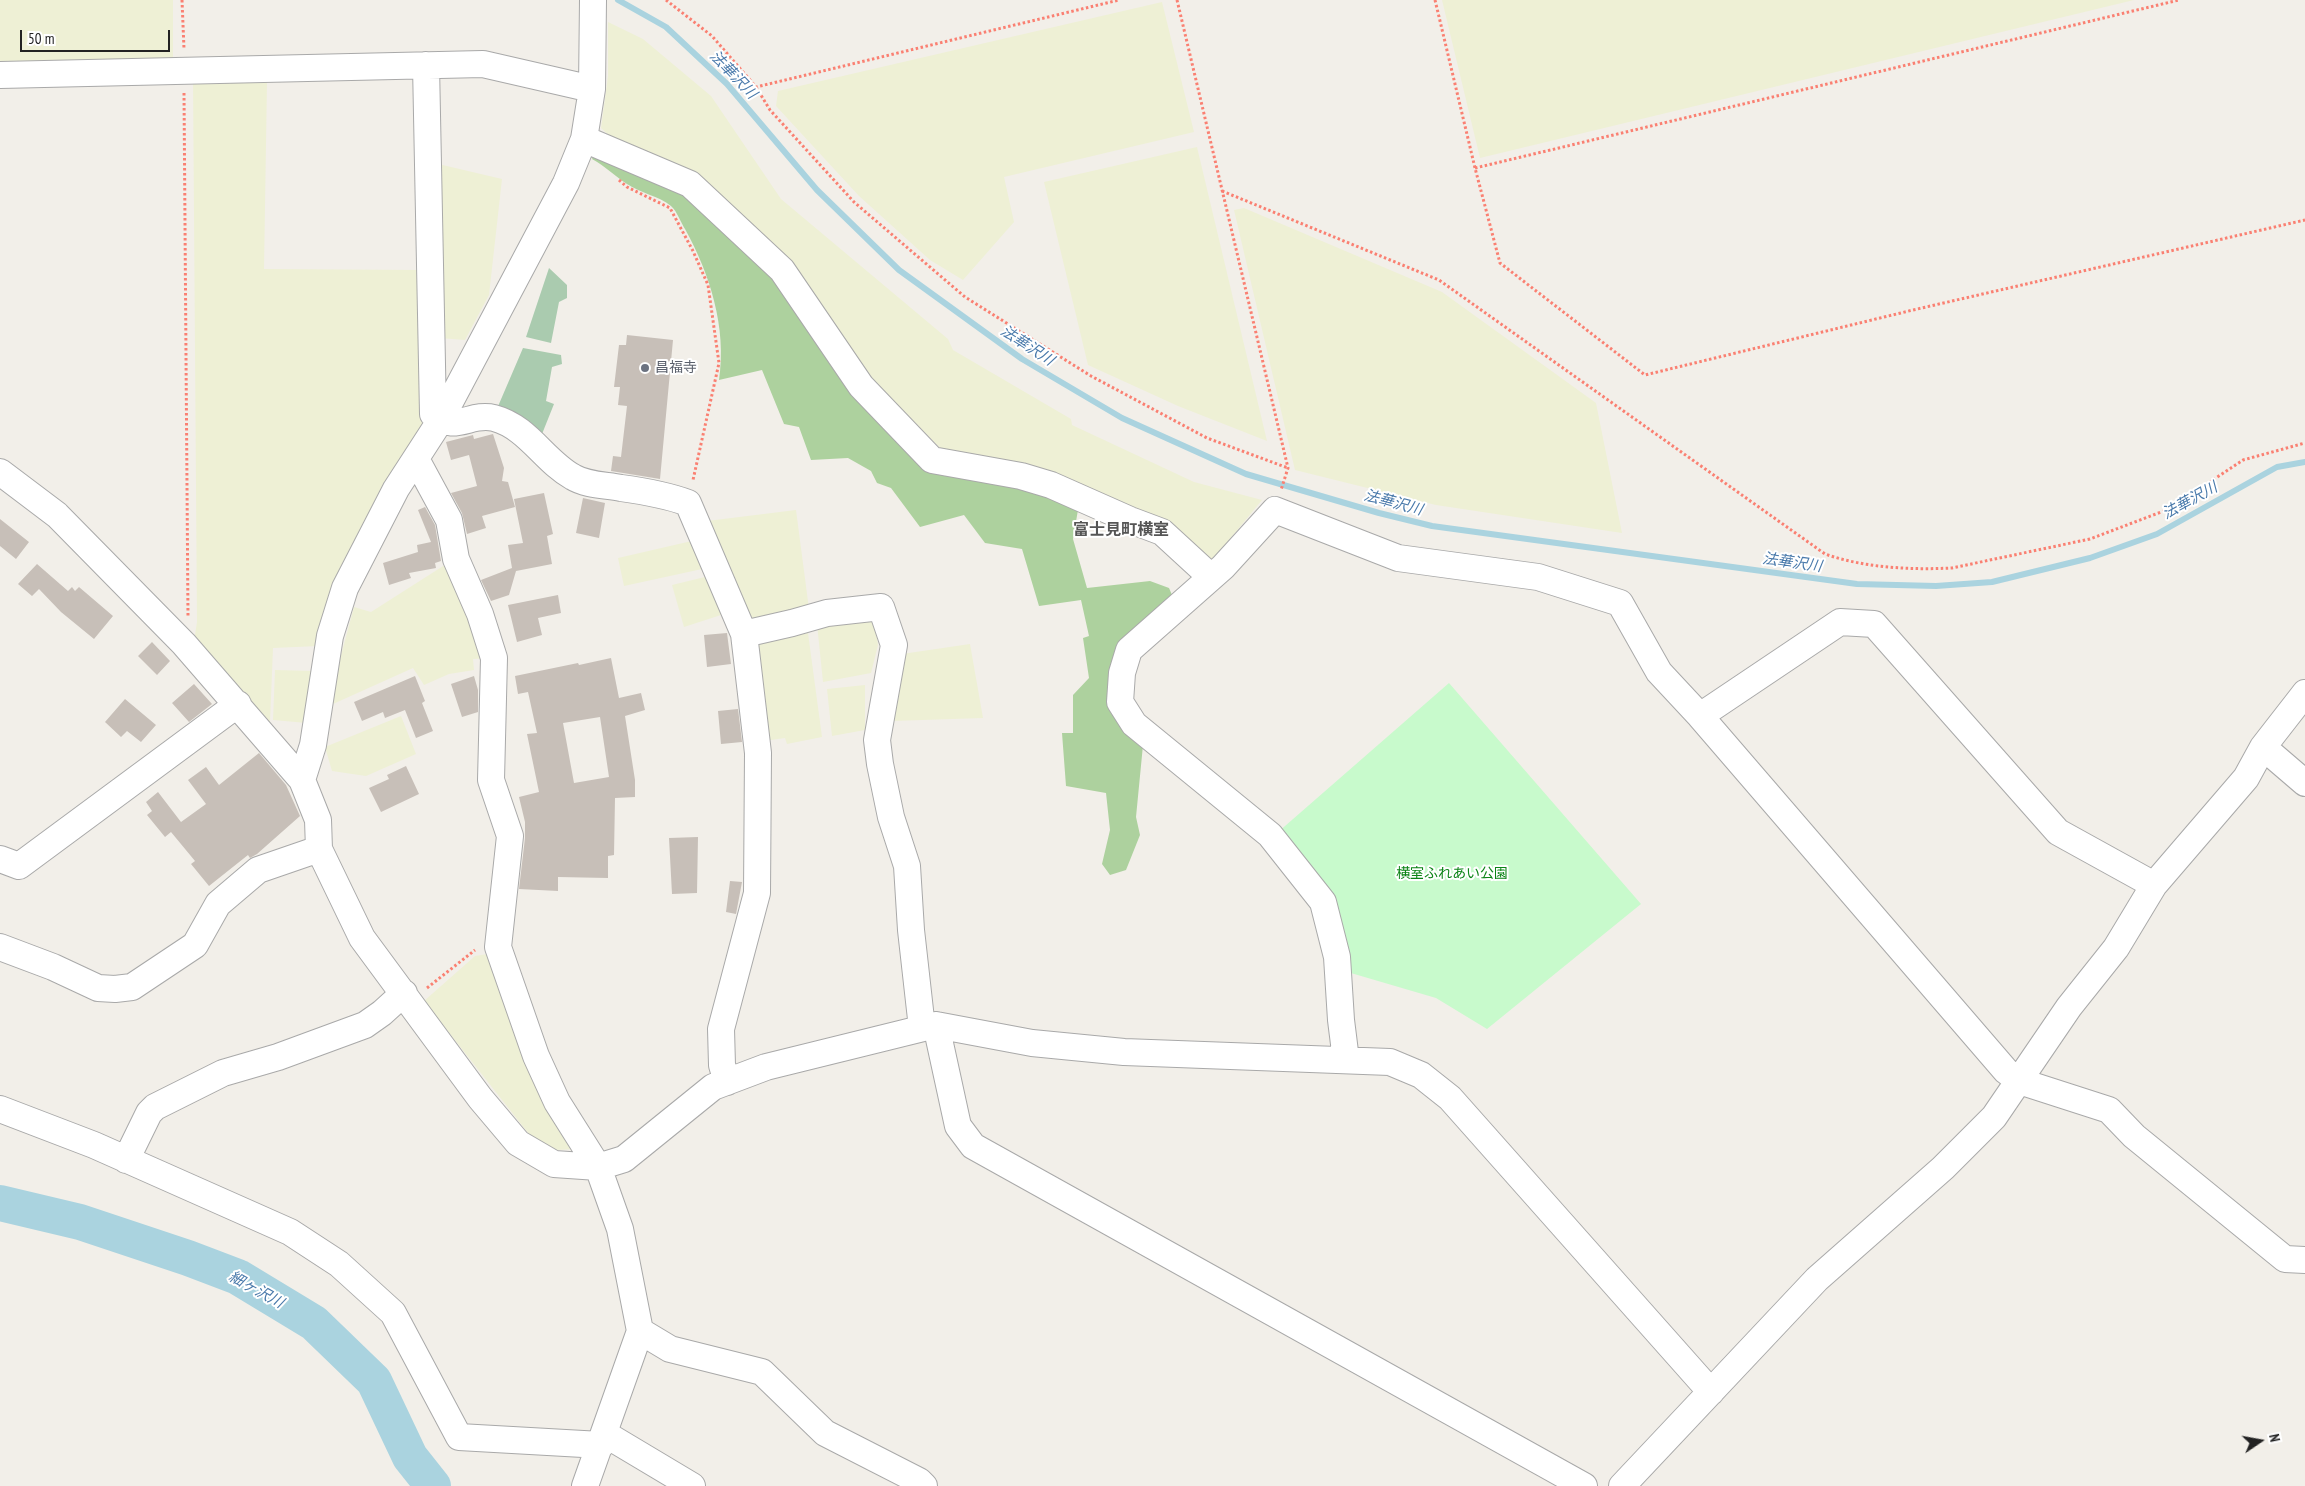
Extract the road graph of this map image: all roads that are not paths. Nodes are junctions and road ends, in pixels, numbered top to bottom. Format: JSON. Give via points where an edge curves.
{"nodes":[{"id":1,"x":593,"y":0,"type":"edge"},
{"id":2,"x":426,"y":65,"type":"junction"},
{"id":3,"x":0,"y":75,"type":"edge"},
{"id":4,"x":592,"y":89,"type":"junction"},
{"id":5,"x":584,"y":138,"type":"junction"},
{"id":6,"x":440,"y":421,"type":"junction"},
{"id":7,"x":416,"y":459,"type":"junction"},
{"id":8,"x":0,"y":472,"type":"edge"},
{"id":9,"x":1211,"y":576,"type":"junction"},
{"id":10,"x":744,"y":634,"type":"junction"},
{"id":11,"x":2305,"y":693,"type":"edge"},
{"id":12,"x":238,"y":704,"type":"junction"},
{"id":13,"x":1700,"y":716,"type":"junction"},
{"id":14,"x":2263,"y":747,"type":"junction"},
{"id":15,"x":302,"y":780,"type":"junction"},
{"id":16,"x":2305,"y":782,"type":"edge"},
{"id":17,"x":319,"y":849,"type":"junction"},
{"id":18,"x":0,"y":859,"type":"edge"},
{"id":19,"x":2154,"y":885,"type":"junction"},
{"id":20,"x":0,"y":947,"type":"edge"},
{"id":21,"x":407,"y":997,"type":"junction"},
{"id":22,"x":929,"y":1026,"type":"junction"},
{"id":23,"x":1346,"y":1060,"type":"junction"},
{"id":24,"x":2019,"y":1081,"type":"junction"},
{"id":25,"x":727,"y":1082,"type":"junction"},
{"id":26,"x":0,"y":1109,"type":"edge"},
{"id":27,"x":126,"y":1160,"type":"junction"},
{"id":28,"x":598,"y":1167,"type":"junction"},
{"id":29,"x":2305,"y":1260,"type":"edge"},
{"id":30,"x":640,"y":1331,"type":"junction"},
{"id":31,"x":1711,"y":1392,"type":"junction"},
{"id":32,"x":603,"y":1440,"type":"junction"},
{"id":33,"x":585,"y":1486,"type":"edge"},
{"id":34,"x":692,"y":1486,"type":"edge"},
{"id":35,"x":924,"y":1486,"type":"edge"},
{"id":36,"x":1584,"y":1486,"type":"edge"},
{"id":37,"x":1622,"y":1486,"type":"edge"}],
"edges":[{"from":1,"to":4,"type":"street"},
{"from":2,"to":3,"type":"street"},
{"from":2,"to":4,"type":"street","via":[[483,64]]},
{"from":2,"to":6,"type":"street","via":[[433,414]]},
{"from":4,"to":5,"type":"street"},
{"from":5,"to":6,"type":"street","via":[[566,183]]},
{"from":5,"to":9,"type":"street","via":[[690,184],[782,270],[861,386],[932,460],[1021,476],[1051,485],[1162,532]]},
{"from":6,"to":7,"type":"street"},
{"from":6,"to":10,"type":"street","via":[[453,424],[493,418],[518,430],[574,478],[688,503]]},
{"from":7,"to":15,"type":"street","via":[[396,489],[345,588],[330,636],[312,745]]},
{"from":7,"to":28,"type":"street","via":[[449,520],[456,559],[480,614],[494,658],[491,780],[510,836],[498,947],[536,1056],[557,1102]]},
{"from":8,"to":12,"type":"street","via":[[57,515]]},
{"from":9,"to":13,"type":"street","via":[[1275,510],[1398,558],[1538,577],[1620,603],[1659,672]]},
{"from":9,"to":23,"type":"street","via":[[1129,650],[1122,672],[1120,702],[1134,724],[1270,834],[1323,902],[1337,957]]},
{"from":10,"to":22,"type":"street","via":[[827,612],[881,607],[894,645],[877,740],[891,817],[906,866],[911,930]]},
{"from":10,"to":25,"type":"street","via":[[758,753],[758,893],[721,1029],[722,1066]]},
{"from":11,"to":14,"type":"street"},
{"from":12,"to":15,"type":"street"},
{"from":12,"to":18,"type":"street","via":[[19,866]]},
{"from":13,"to":19,"type":"street","via":[[1840,622],[1874,624],[2058,832]]},
{"from":13,"to":24,"type":"street","via":[[2006,1071]]},
{"from":14,"to":16,"type":"street"},
{"from":14,"to":19,"type":"street","via":[[2246,778]]},
{"from":15,"to":17,"type":"street","via":[[318,820]]},
{"from":17,"to":20,"type":"street","via":[[258,870],[218,904],[195,945],[132,987],[98,988]]},
{"from":17,"to":21,"type":"street","via":[[362,938]]},
{"from":19,"to":24,"type":"street","via":[[2116,948],[2069,1008]]},
{"from":21,"to":27,"type":"street","via":[[364,1025],[223,1073],[161,1103],[149,1113]]},
{"from":21,"to":28,"type":"street","via":[[480,1098],[518,1143],[554,1164]]},
{"from":22,"to":23,"type":"street","via":[[1032,1043],[1124,1052]]},
{"from":22,"to":25,"type":"street","via":[[766,1067]]},
{"from":22,"to":36,"type":"street","via":[[958,1126],[973,1146]]},
{"from":23,"to":31,"type":"street","via":[[1390,1062],[1421,1076],[1450,1098]]},
{"from":24,"to":29,"type":"street","via":[[2109,1110],[2134,1136],[2285,1259]]},
{"from":24,"to":31,"type":"street","via":[[1994,1117],[1943,1168],[1817,1279]]},
{"from":25,"to":28,"type":"street","via":[[713,1087],[624,1159]]},
{"from":26,"to":27,"type":"street"},
{"from":27,"to":32,"type":"street","via":[[290,1232],[339,1264],[393,1313],[459,1437]]},
{"from":28,"to":30,"type":"street","via":[[620,1229]]},
{"from":30,"to":32,"type":"street"},
{"from":30,"to":35,"type":"street","via":[[670,1349],[762,1372],[824,1433]]},
{"from":31,"to":37,"type":"street"},
{"from":32,"to":33,"type":"street"},
{"from":32,"to":34,"type":"street"}]}
